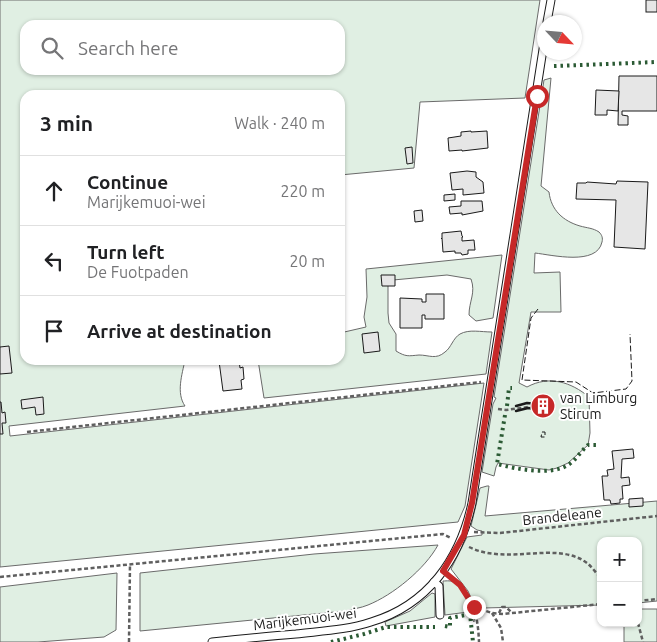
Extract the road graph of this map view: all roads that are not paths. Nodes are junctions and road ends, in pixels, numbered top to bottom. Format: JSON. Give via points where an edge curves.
{"nodes":[{"id":1,"x":551,"y":0,"type":"edge"},
{"id":2,"x":549,"y":15,"type":"edge"},
{"id":3,"x":541,"y":60,"type":"edge"},
{"id":4,"x":434,"y":582,"type":"junction"},
{"id":5,"x":440,"y":615,"type":"dead end"},
{"id":6,"x":212,"y":642,"type":"edge"}],
"edges":[{"from":1,"to":2,"type":"lane"},
{"from":3,"to":4,"type":"lane","name":"Marijkemuoi-wei","via":[[472,503],[464,535]]},
{"from":4,"to":5,"type":"lane","via":[[438,586]]},
{"from":4,"to":6,"type":"lane","name":"Marijkemuoi-wei","via":[[398,611],[372,622],[337,630]]}]}
